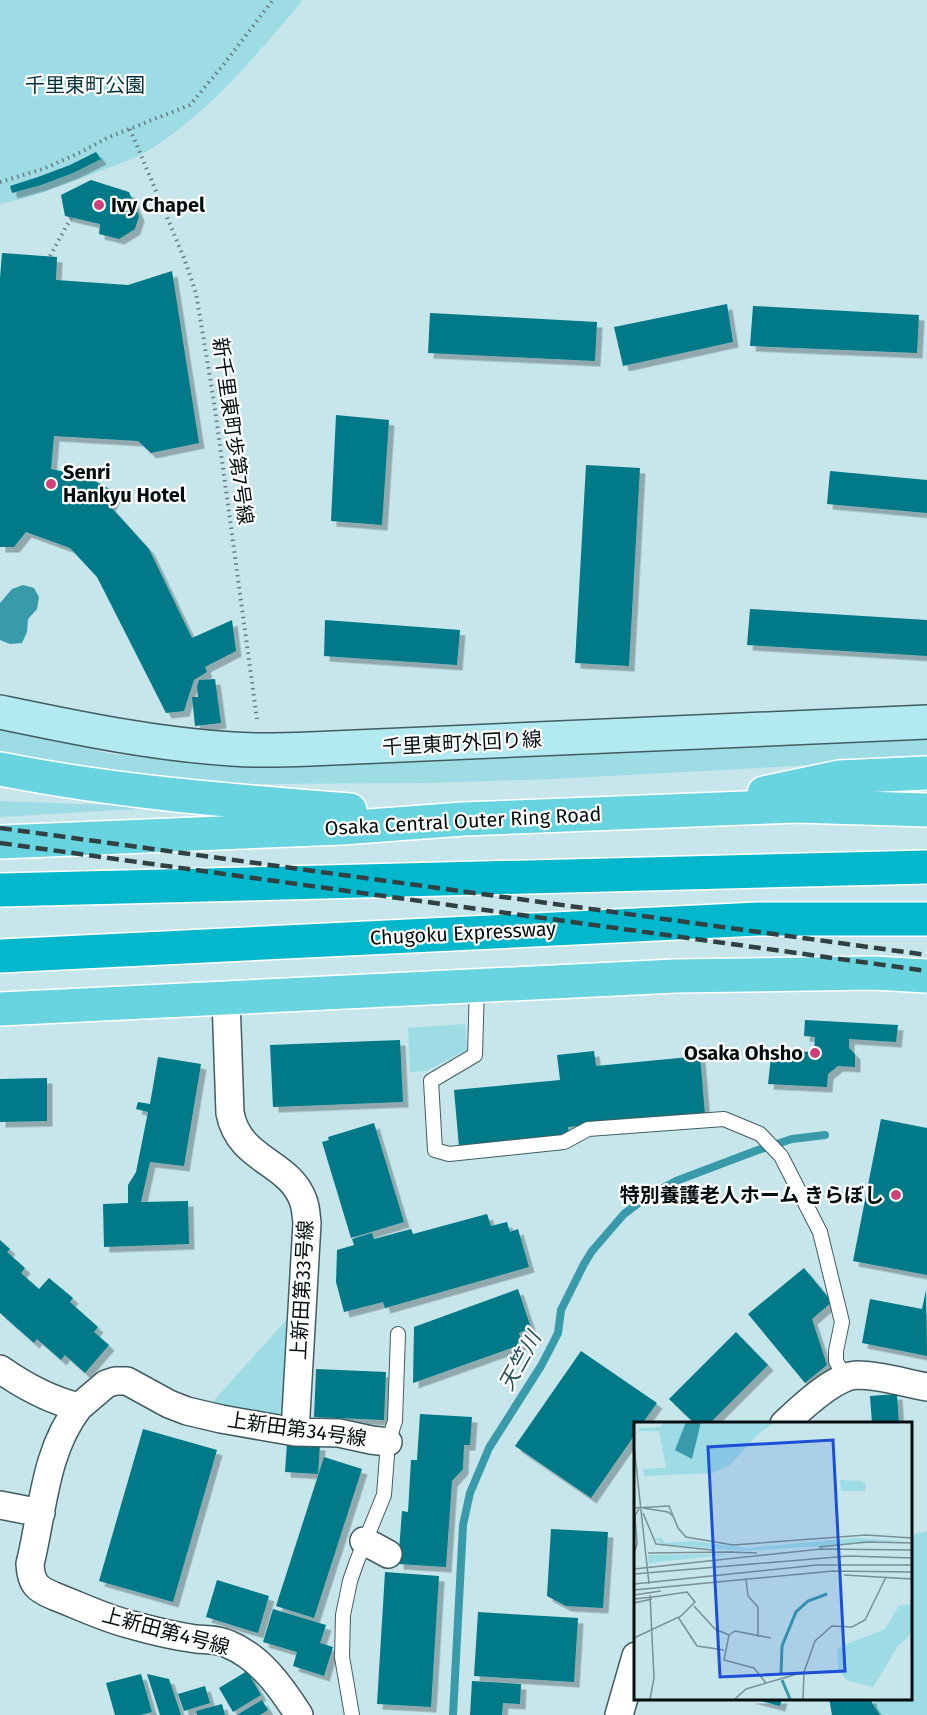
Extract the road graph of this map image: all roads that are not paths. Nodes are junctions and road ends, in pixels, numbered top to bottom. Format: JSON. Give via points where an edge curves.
{"nodes":[{"id":1,"x":0,"y":711,"type":"edge"},
{"id":2,"x":927,"y":722,"type":"edge"},
{"id":3,"x":0,"y":769,"type":"edge"},
{"id":4,"x":927,"y":773,"type":"edge"},
{"id":5,"x":0,"y":788,"type":"edge"},
{"id":6,"x":135,"y":790,"type":"junction"},
{"id":7,"x":683,"y":810,"type":"junction"},
{"id":8,"x":927,"y":810,"type":"edge"},
{"id":9,"x":463,"y":819,"type":"junction"},
{"id":10,"x":0,"y":842,"type":"edge"},
{"id":11,"x":927,"y":867,"type":"edge"},
{"id":12,"x":0,"y":890,"type":"edge"},
{"id":13,"x":927,"y":919,"type":"edge"},
{"id":14,"x":0,"y":956,"type":"edge"},
{"id":15,"x":809,"y":975,"type":"junction"},
{"id":16,"x":927,"y":976,"type":"edge"},
{"id":17,"x":477,"y":985,"type":"junction"},
{"id":18,"x":226,"y":999,"type":"junction"},
{"id":19,"x":927,"y":999,"type":"edge"},
{"id":20,"x":0,"y":1009,"type":"edge"},
{"id":21,"x":398,"y":1334,"type":"dead end"},
{"id":22,"x":0,"y":1369,"type":"edge"},
{"id":23,"x":845,"y":1378,"type":"junction"},
{"id":24,"x":927,"y":1387,"type":"edge"},
{"id":25,"x":79,"y":1407,"type":"junction"},
{"id":26,"x":786,"y":1422,"type":"edge"},
{"id":27,"x":295,"y":1432,"type":"junction"},
{"id":28,"x":388,"y":1442,"type":"junction"},
{"id":29,"x":0,"y":1505,"type":"edge"},
{"id":30,"x":40,"y":1513,"type":"junction"},
{"id":31,"x":364,"y":1541,"type":"junction"},
{"id":32,"x":388,"y":1554,"type":"dead end"},
{"id":33,"x":634,"y":1661,"type":"edge"},
{"id":34,"x":613,"y":1713,"type":"edge"},
{"id":35,"x":299,"y":1715,"type":"edge"},
{"id":36,"x":352,"y":1715,"type":"edge"}],
"edges":[{"from":1,"to":2,"type":"street","name":"千里東町外回り線","via":[[141,740],[261,750]]},
{"from":3,"to":6,"type":"main road"},
{"from":4,"to":7,"type":"main road","via":[[839,777]]},
{"from":5,"to":6,"type":"main road"},
{"from":6,"to":9,"type":"main road"},
{"from":7,"to":8,"type":"main road","name":"Osaka Central Outer Ring Road","via":[[797,806]]},
{"from":7,"to":9,"type":"main road","name":"Osaka Central Outer Ring Road"},
{"from":9,"to":10,"type":"main road","name":"Osaka Central Outer Ring Road"},
{"from":11,"to":12,"type":"highway"},
{"from":13,"to":14,"type":"highway","name":"Chugoku Expressway","via":[[746,919]]},
{"from":15,"to":16,"type":"main road"},
{"from":15,"to":17,"type":"main road","via":[[675,976]]},
{"from":15,"to":19,"type":"main road"},
{"from":17,"to":18,"type":"main road"},
{"from":17,"to":23,"type":"lane","via":[[475,1055],[431,1081],[435,1150],[449,1154],[564,1142],[588,1129],[724,1119],[760,1134],[781,1156],[820,1232],[842,1322],[836,1361]]},
{"from":18,"to":20,"type":"main road"},
{"from":18,"to":27,"type":"street","name":"上新田第33号線","via":[[232,1124],[243,1143],[298,1189],[306,1210]]},
{"from":21,"to":28,"type":"lane","via":[[395,1421]]},
{"from":22,"to":25,"type":"street","via":[[58,1402]]},
{"from":23,"to":24,"type":"street","via":[[856,1375]]},
{"from":23,"to":26,"type":"street","via":[[814,1396]]},
{"from":25,"to":27,"type":"street","name":"上新田第34号線","via":[[106,1384],[127,1381],[187,1411]]},
{"from":25,"to":30,"type":"street","name":"上新田第4号線","via":[[53,1457]]},
{"from":27,"to":28,"type":"street","name":"上新田第34号線","via":[[339,1432]]},
{"from":28,"to":31,"type":"lane","via":[[384,1495]]},
{"from":29,"to":30,"type":"street"},
{"from":30,"to":35,"type":"street","name":"上新田第4号線","via":[[30,1564],[34,1585],[130,1625],[228,1644],[266,1671]]},
{"from":31,"to":32,"type":"street"},
{"from":31,"to":36,"type":"lane","via":[[343,1615],[343,1664]]},
{"from":33,"to":34,"type":"street"}]}
